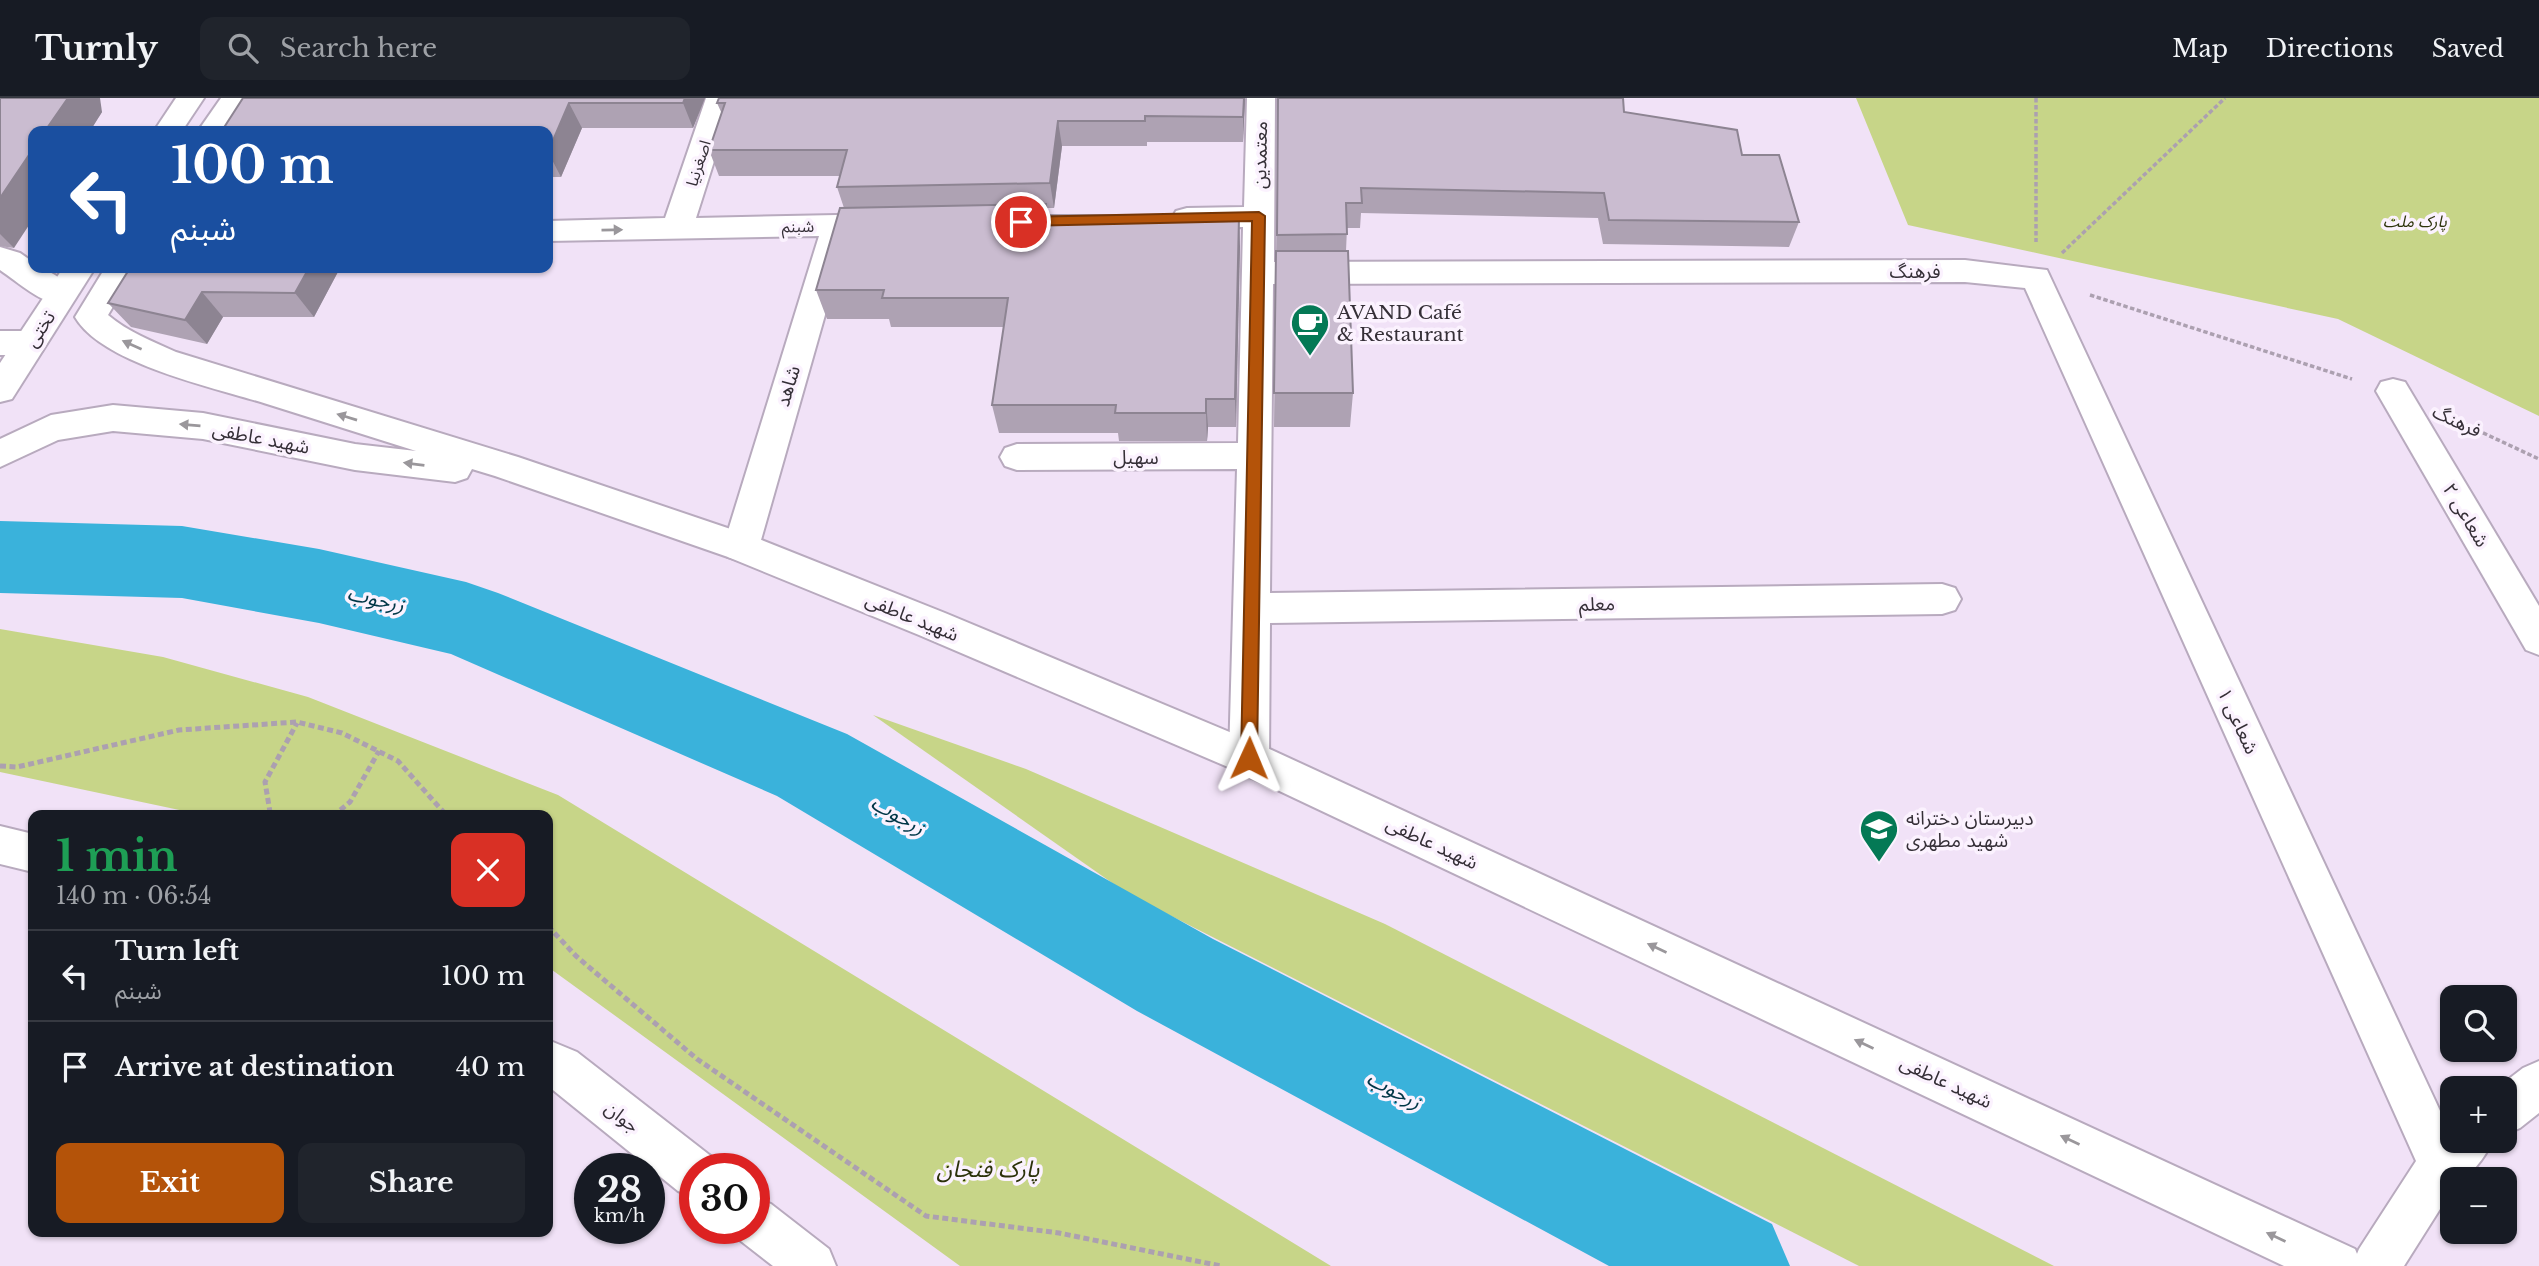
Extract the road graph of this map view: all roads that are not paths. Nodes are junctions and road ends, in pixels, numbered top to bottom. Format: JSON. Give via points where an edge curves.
{"nodes":[{"id":1,"x":190,"y":98,"type":"edge"},
{"id":2,"x":235,"y":98,"type":"edge"},
{"id":3,"x":720,"y":98,"type":"edge"},
{"id":4,"x":1261,"y":98,"type":"edge"},
{"id":5,"x":171,"y":126,"type":"edge"},
{"id":6,"x":215,"y":126,"type":"edge"},
{"id":7,"x":1259,"y":216,"type":"junction"},
{"id":8,"x":1163,"y":219,"type":"edge"},
{"id":9,"x":918,"y":224,"type":"edge"},
{"id":10,"x":836,"y":225,"type":"junction"},
{"id":11,"x":677,"y":229,"type":"junction"},
{"id":12,"x":553,"y":231,"type":"edge"},
{"id":13,"x":0,"y":258,"type":"edge"},
{"id":14,"x":76,"y":273,"type":"edge"},
{"id":15,"x":118,"y":273,"type":"edge"},
{"id":16,"x":1258,"y":273,"type":"junction"},
{"id":17,"x":2036,"y":278,"type":"joint"},
{"id":18,"x":61,"y":295,"type":"junction"},
{"id":19,"x":15,"y":343,"type":"edge"},
{"id":20,"x":0,"y":390,"type":"edge"},
{"id":21,"x":2393,"y":391,"type":"road end"},
{"id":22,"x":9,"y":448,"type":"edge"},
{"id":23,"x":1254,"y":456,"type":"junction"},
{"id":24,"x":1017,"y":457,"type":"dead end"},
{"id":25,"x":506,"y":466,"type":"junction"},
{"id":26,"x":741,"y":547,"type":"junction"},
{"id":27,"x":1942,"y":599,"type":"dead end"},
{"id":28,"x":1252,"y":608,"type":"junction"},
{"id":29,"x":2539,"y":639,"type":"edge"},
{"id":30,"x":1249,"y":758,"type":"junction"},
{"id":31,"x":0,"y":845,"type":"edge"},
{"id":32,"x":28,"y":852,"type":"edge"},
{"id":33,"x":553,"y":1064,"type":"edge"},
{"id":34,"x":2539,"y":1084,"type":"edge"},
{"id":35,"x":2517,"y":1102,"type":"edge"},
{"id":36,"x":2440,"y":1122,"type":"edge"},
{"id":37,"x":2455,"y":1153,"type":"edge"},
{"id":38,"x":679,"y":1161,"type":"edge"},
{"id":39,"x":770,"y":1233,"type":"edge"},
{"id":40,"x":812,"y":1266,"type":"edge"},
{"id":41,"x":2338,"y":1266,"type":"edge"},
{"id":42,"x":2376,"y":1266,"type":"edge"}],
"edges":[{"from":1,"to":5,"type":"street"},
{"from":2,"to":6,"type":"street"},
{"from":3,"to":11,"type":"street","name":"اصغرنیا"},
{"from":4,"to":7,"type":"street","name":"معتمدین"},
{"from":7,"to":8,"type":"street"},
{"from":7,"to":16,"type":"street","name":"معتمدین"},
{"from":9,"to":10,"type":"street","name":"شبنم"},
{"from":10,"to":11,"type":"street","name":"شبنم"},
{"from":10,"to":26,"type":"street","name":"شاهد"},
{"from":12,"to":11,"type":"street","name":"شبنم","one_way":true},
{"from":13,"to":18,"type":"street"},
{"from":14,"to":18,"type":"street","name":"تختی"},
{"from":25,"to":15,"type":"street","name":"شهید عاطفی","one_way":true,"via":[[164,360],[118,340],[91,317]]},
{"from":16,"to":17,"type":"street","name":"فرهنگ","via":[[1965,271]]},
{"from":16,"to":23,"type":"street","name":"معتمدین"},
{"from":17,"to":36,"type":"street","name":"شعاعی ۱"},
{"from":18,"to":19,"type":"street","name":"تختی"},
{"from":19,"to":20,"type":"street","name":"تختی"},
{"from":21,"to":29,"type":"street","name":"شعاعی ۲"},
{"from":25,"to":22,"type":"street","name":"شهید عاطفی","one_way":true,"via":[[465,471],[355,457],[203,426],[113,418],[51,428]]},
{"from":23,"to":24,"type":"street","name":"سهیل"},
{"from":23,"to":28,"type":"street","name":"معتمدین"},
{"from":25,"to":26,"type":"street","name":"شهید عاطفی"},
{"from":26,"to":30,"type":"street","name":"شهید عاطفی"},
{"from":27,"to":28,"type":"street","name":"معلم"},
{"from":28,"to":30,"type":"street","name":"معتمدین"},
{"from":41,"to":30,"type":"street","name":"شهید عاطفی","one_way":true},
{"from":31,"to":32,"type":"street"},
{"from":33,"to":38,"type":"street","name":"جوان"},
{"from":34,"to":35,"type":"street"},
{"from":37,"to":42,"type":"street"},
{"from":39,"to":40,"type":"street"}]}
